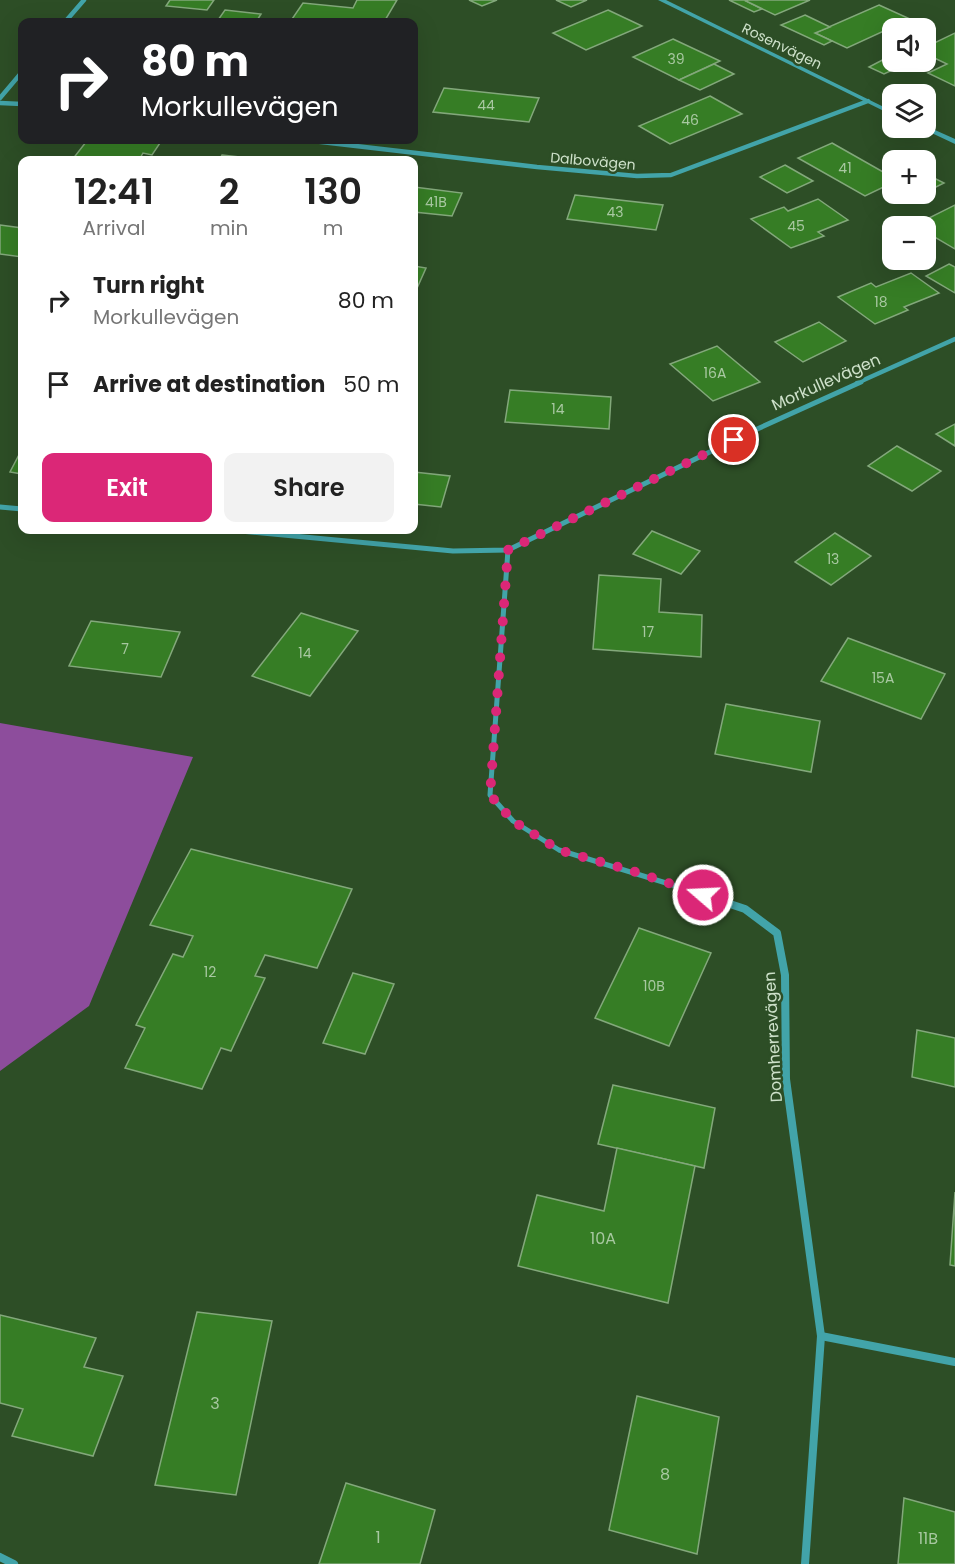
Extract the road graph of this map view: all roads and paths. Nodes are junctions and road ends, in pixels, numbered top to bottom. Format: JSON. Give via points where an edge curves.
{"nodes":[{"id":1,"x":84,"y":0,"type":"edge"},
{"id":2,"x":661,"y":0,"type":"edge"},
{"id":3,"x":68,"y":18,"type":"edge"},
{"id":4,"x":18,"y":77,"type":"edge"},
{"id":5,"x":0,"y":98,"type":"edge"},
{"id":6,"x":868,"y":101,"type":"junction"},
{"id":7,"x":0,"y":103,"type":"edge"},
{"id":8,"x":18,"y":104,"type":"edge"},
{"id":9,"x":882,"y":108,"type":"edge"},
{"id":10,"x":936,"y":133,"type":"edge"},
{"id":11,"x":955,"y":142,"type":"edge"},
{"id":12,"x":339,"y":144,"type":"edge"},
{"id":13,"x":955,"y":339,"type":"edge"},
{"id":14,"x":0,"y":507,"type":"edge"},
{"id":15,"x":18,"y":509,"type":"edge"},
{"id":16,"x":272,"y":534,"type":"edge"},
{"id":17,"x":508,"y":550,"type":"junction"},
{"id":18,"x":821,"y":1336,"type":"junction"},
{"id":19,"x":955,"y":1362,"type":"edge"},
{"id":20,"x":0,"y":1557,"type":"edge"},
{"id":21,"x":14,"y":1564,"type":"edge"},
{"id":22,"x":805,"y":1564,"type":"edge"}],
"edges":[{"from":1,"to":3,"type":"street"},
{"from":2,"to":6,"type":"street","name":"Rosenvägen"},
{"from":4,"to":5,"type":"street"},
{"from":6,"to":9,"type":"street","name":"Rosenvägen"},
{"from":6,"to":12,"type":"street","name":"Dalbovägen","via":[[672,175],[637,176],[537,167]]},
{"from":7,"to":8,"type":"street"},
{"from":10,"to":11,"type":"street"},
{"from":13,"to":17,"type":"street","name":"Morkullevägen","via":[[754,430]]},
{"from":14,"to":15,"type":"street"},
{"from":16,"to":17,"type":"street","name":"Morkullevägen","via":[[453,551]]},
{"from":17,"to":18,"type":"street","name":"Domherrevägen","via":[[490,795],[513,821],[559,850],[745,909],[777,933],[785,975],[786,1079]]},
{"from":18,"to":19,"type":"street"},
{"from":18,"to":22,"type":"street","name":"Domherrevägen"},
{"from":20,"to":21,"type":"street"}]}
